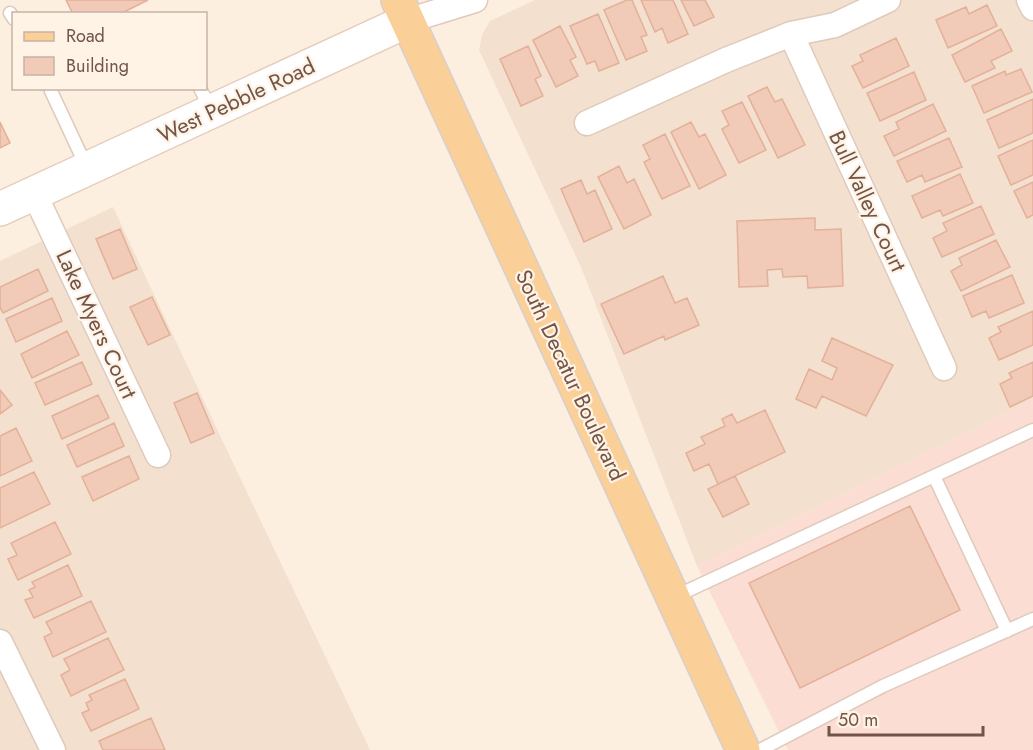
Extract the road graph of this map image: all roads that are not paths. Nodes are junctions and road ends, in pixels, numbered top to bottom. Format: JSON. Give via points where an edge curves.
{"nodes":[{"id":1,"x":475,"y":0,"type":"edge"},
{"id":2,"x":888,"y":0,"type":"edge"},
{"id":3,"x":1029,"y":0,"type":"edge"},
{"id":4,"x":1033,"y":8,"type":"edge"},
{"id":5,"x":403,"y":10,"type":"edge"},
{"id":6,"x":791,"y":34,"type":"junction"},
{"id":7,"x":52,"y":90,"type":"edge"},
{"id":8,"x":206,"y":100,"type":"edge"},
{"id":9,"x":587,"y":123,"type":"dead end"},
{"id":10,"x":87,"y":169,"type":"junction"},
{"id":11,"x":34,"y":193,"type":"junction"},
{"id":12,"x":0,"y":209,"type":"edge"},
{"id":13,"x":944,"y":369,"type":"dead end"},
{"id":14,"x":1033,"y":430,"type":"edge"},
{"id":15,"x":158,"y":455,"type":"dead end"},
{"id":16,"x":934,"y":476,"type":"junction"},
{"id":17,"x":673,"y":597,"type":"junction"},
{"id":18,"x":1033,"y":619,"type":"edge"},
{"id":19,"x":1007,"y":631,"type":"junction"},
{"id":20,"x":0,"y":642,"type":"edge"},
{"id":21,"x":53,"y":750,"type":"edge"},
{"id":22,"x":743,"y":750,"type":"edge"},
{"id":23,"x":760,"y":750,"type":"edge"}],
"edges":[{"from":1,"to":5,"type":"street","name":"West Pebble Road"},
{"from":2,"to":6,"type":"street","via":[[835,25]]},
{"from":3,"to":4,"type":"street"},
{"from":5,"to":8,"type":"street","name":"West Pebble Road"},
{"from":5,"to":17,"type":"main road","name":"South Decatur Boulevard"},
{"from":6,"to":9,"type":"street"},
{"from":6,"to":13,"type":"street","name":"Bull Valley Court"},
{"from":7,"to":10,"type":"lane"},
{"from":8,"to":10,"type":"street","name":"West Pebble Road"},
{"from":10,"to":11,"type":"street","name":"West Pebble Road"},
{"from":11,"to":12,"type":"street","name":"West Pebble Road"},
{"from":11,"to":15,"type":"street","name":"Lake Myers Court"},
{"from":14,"to":16,"type":"lane"},
{"from":16,"to":17,"type":"lane"},
{"from":16,"to":19,"type":"lane"},
{"from":17,"to":22,"type":"main road","name":"South Decatur Boulevard"},
{"from":18,"to":19,"type":"lane"},
{"from":19,"to":23,"type":"lane","via":[[883,686]]},
{"from":20,"to":21,"type":"street"}]}
